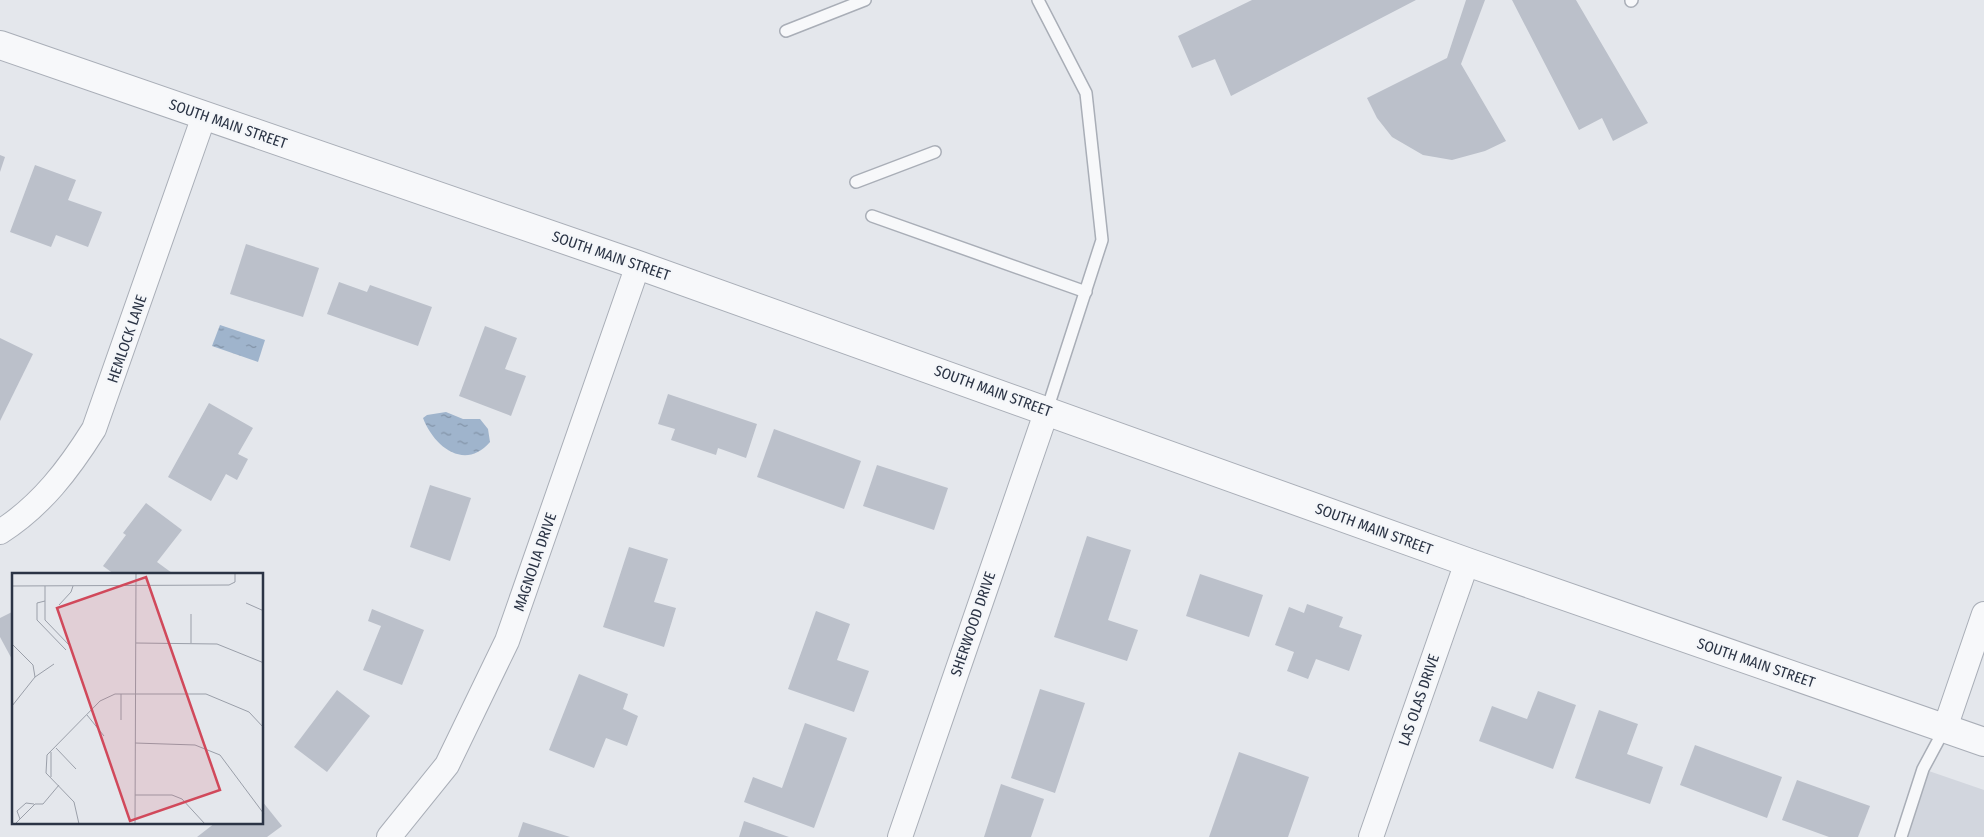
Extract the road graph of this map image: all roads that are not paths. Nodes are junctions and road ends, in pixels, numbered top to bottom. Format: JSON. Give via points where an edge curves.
{"nodes":[{"id":1,"x":865,"y":0,"type":"edge"},
{"id":2,"x":1038,"y":0,"type":"edge"},
{"id":3,"x":786,"y":31,"type":"dead end"},
{"id":4,"x":0,"y":45,"type":"edge"},
{"id":5,"x":204,"y":116,"type":"junction"},
{"id":6,"x":935,"y":152,"type":"dead end"},
{"id":7,"x":856,"y":182,"type":"dead end"},
{"id":8,"x":872,"y":216,"type":"dead end"},
{"id":9,"x":638,"y":265,"type":"junction"},
{"id":10,"x":1086,"y":292,"type":"junction"},
{"id":11,"x":1047,"y":410,"type":"junction"},
{"id":12,"x":0,"y":532,"type":"edge"},
{"id":13,"x":1466,"y":562,"type":"junction"},
{"id":14,"x":1984,"y":614,"type":"edge"},
{"id":15,"x":1945,"y":728,"type":"junction"},
{"id":16,"x":1984,"y":742,"type":"edge"},
{"id":17,"x":389,"y":837,"type":"edge"},
{"id":18,"x":900,"y":837,"type":"edge"},
{"id":19,"x":1371,"y":837,"type":"edge"},
{"id":20,"x":1901,"y":837,"type":"edge"}],
"edges":[{"from":1,"to":3,"type":"lane"},
{"from":2,"to":10,"type":"lane","via":[[1086,93],[1102,240]]},
{"from":4,"to":5,"type":"street","name":"SOUTH MAIN STREET"},
{"from":5,"to":9,"type":"street","name":"SOUTH MAIN STREET"},
{"from":5,"to":12,"type":"street","name":"HEMLOCK LANE","via":[[94,429],[70,466],[38,503]]},
{"from":6,"to":7,"type":"lane"},
{"from":8,"to":10,"type":"lane"},
{"from":9,"to":11,"type":"street","name":"SOUTH MAIN STREET"},
{"from":9,"to":17,"type":"street","name":"MAGNOLIA DRIVE","via":[[507,641],[447,765]]},
{"from":10,"to":11,"type":"lane"},
{"from":11,"to":13,"type":"street","name":"SOUTH MAIN STREET"},
{"from":11,"to":18,"type":"street","name":"SHERWOOD DRIVE"},
{"from":13,"to":15,"type":"street","name":"SOUTH MAIN STREET"},
{"from":13,"to":19,"type":"street","name":"LAS OLAS DRIVE"},
{"from":14,"to":15,"type":"street"},
{"from":15,"to":16,"type":"street","name":"SOUTH MAIN STREET"},
{"from":15,"to":20,"type":"lane","via":[[1923,768]]}]}
